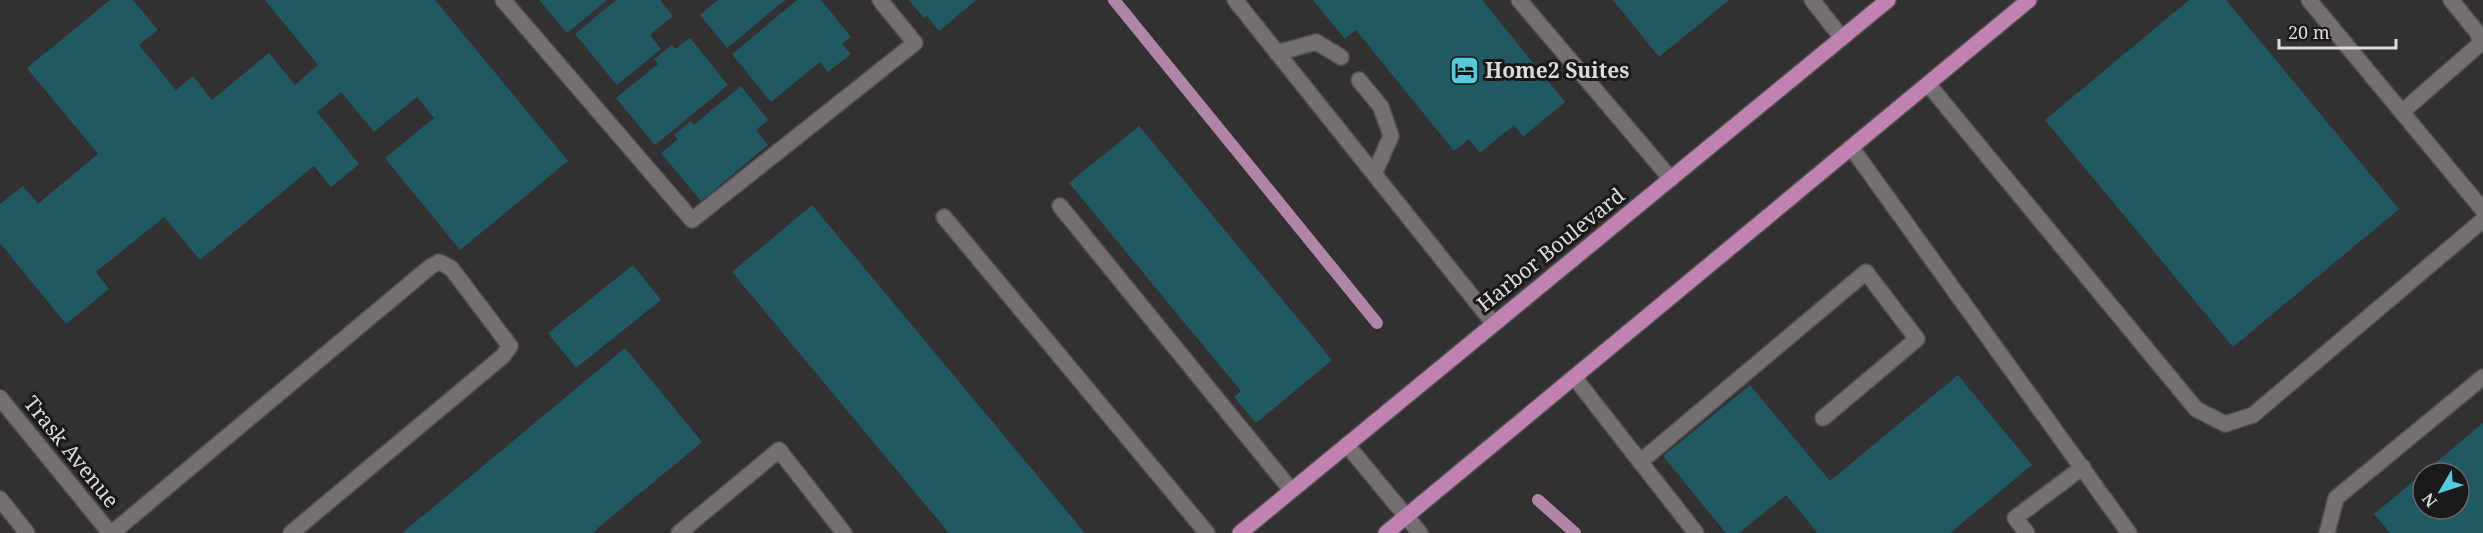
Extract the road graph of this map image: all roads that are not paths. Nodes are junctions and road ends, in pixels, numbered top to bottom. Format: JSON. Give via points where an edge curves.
{"nodes":[{"id":1,"x":503,"y":0,"type":"edge"},
{"id":2,"x":880,"y":0,"type":"edge"},
{"id":3,"x":1235,"y":0,"type":"edge"},
{"id":4,"x":1519,"y":0,"type":"edge"},
{"id":5,"x":1812,"y":0,"type":"edge"},
{"id":6,"x":1887,"y":0,"type":"edge"},
{"id":7,"x":2028,"y":0,"type":"edge"},
{"id":8,"x":2309,"y":0,"type":"edge"},
{"id":9,"x":2451,"y":0,"type":"edge"},
{"id":10,"x":1842,"y":38,"type":"junction"},
{"id":11,"x":2482,"y":44,"type":"edge"},
{"id":12,"x":1277,"y":53,"type":"junction"},
{"id":13,"x":1341,"y":57,"type":"dead end"},
{"id":14,"x":1359,"y":80,"type":"dead end"},
{"id":15,"x":1928,"y":84,"type":"junction"},
{"id":16,"x":2402,"y":112,"type":"junction"},
{"id":17,"x":1851,"y":147,"type":"junction"},
{"id":18,"x":1374,"y":174,"type":"junction"},
{"id":19,"x":1671,"y":179,"type":"junction"},
{"id":20,"x":1060,"y":206,"type":"dead end"},
{"id":21,"x":2483,"y":210,"type":"edge"},
{"id":22,"x":944,"y":217,"type":"dead end"},
{"id":23,"x":2483,"y":220,"type":"edge"},
{"id":24,"x":1494,"y":324,"type":"junction"},
{"id":25,"x":1574,"y":378,"type":"junction"},
{"id":26,"x":2483,"y":378,"type":"edge"},
{"id":27,"x":0,"y":398,"type":"edge"},
{"id":28,"x":1823,"y":418,"type":"dead end"},
{"id":29,"x":1347,"y":445,"type":"junction"},
{"id":30,"x":1640,"y":462,"type":"junction"},
{"id":31,"x":2083,"y":467,"type":"junction"},
{"id":32,"x":1292,"y":490,"type":"junction"},
{"id":33,"x":0,"y":499,"type":"edge"},
{"id":34,"x":1406,"y":517,"type":"junction"},
{"id":35,"x":27,"y":533,"type":"edge"},
{"id":36,"x":111,"y":533,"type":"edge"},
{"id":37,"x":291,"y":533,"type":"edge"},
{"id":38,"x":679,"y":533,"type":"edge"},
{"id":39,"x":844,"y":533,"type":"edge"},
{"id":40,"x":1207,"y":533,"type":"edge"},
{"id":41,"x":1240,"y":533,"type":"edge"},
{"id":42,"x":1386,"y":533,"type":"edge"},
{"id":43,"x":1420,"y":533,"type":"edge"},
{"id":44,"x":1696,"y":533,"type":"edge"},
{"id":45,"x":2027,"y":533,"type":"edge"},
{"id":46,"x":2129,"y":533,"type":"edge"},
{"id":47,"x":2327,"y":533,"type":"edge"}],
"edges":[{"from":1,"to":2,"type":"street","via":[[692,220],[915,43]]},
{"from":3,"to":12,"type":"street"},
{"from":4,"to":19,"type":"street"},
{"from":5,"to":10,"type":"street"},
{"from":6,"to":10,"type":"main road","name":"Harbor Boulevard"},
{"from":7,"to":15,"type":"main road"},
{"from":8,"to":16,"type":"street"},
{"from":9,"to":11,"type":"street"},
{"from":10,"to":19,"type":"main road","name":"Harbor Boulevard"},
{"from":11,"to":16,"type":"street"},
{"from":12,"to":13,"type":"street","via":[[1316,42]]},
{"from":12,"to":18,"type":"street"},
{"from":14,"to":18,"type":"street","via":[[1381,107],[1391,136]]},
{"from":15,"to":17,"type":"main road"},
{"from":15,"to":23,"type":"street","via":[[2196,409],[2225,424],[2253,415]]},
{"from":16,"to":21,"type":"street"},
{"from":17,"to":25,"type":"main road"},
{"from":17,"to":31,"type":"street"},
{"from":18,"to":24,"type":"street"},
{"from":19,"to":24,"type":"main road","name":"Harbor Boulevard"},
{"from":20,"to":32,"type":"street"},
{"from":22,"to":40,"type":"street"},
{"from":24,"to":29,"type":"main road","name":"Harbor Boulevard"},
{"from":25,"to":30,"type":"street"},
{"from":25,"to":34,"type":"main road"},
{"from":26,"to":47,"type":"street","via":[[2336,498]]},
{"from":27,"to":36,"type":"street","name":"Trask Avenue"},
{"from":28,"to":30,"type":"street","via":[[1917,339],[1866,272]]},
{"from":29,"to":32,"type":"main road","name":"Harbor Boulevard"},
{"from":29,"to":34,"type":"street"},
{"from":30,"to":44,"type":"street"},
{"from":31,"to":45,"type":"street","via":[[2015,518]]},
{"from":31,"to":46,"type":"street"},
{"from":32,"to":41,"type":"main road","name":"Harbor Boulevard"},
{"from":33,"to":35,"type":"street"},
{"from":34,"to":42,"type":"main road"},
{"from":34,"to":43,"type":"street"},
{"from":36,"to":37,"type":"street","via":[[430,267],[439,262],[451,268],[510,346],[503,356]]},
{"from":38,"to":39,"type":"street","via":[[778,450]]}]}
